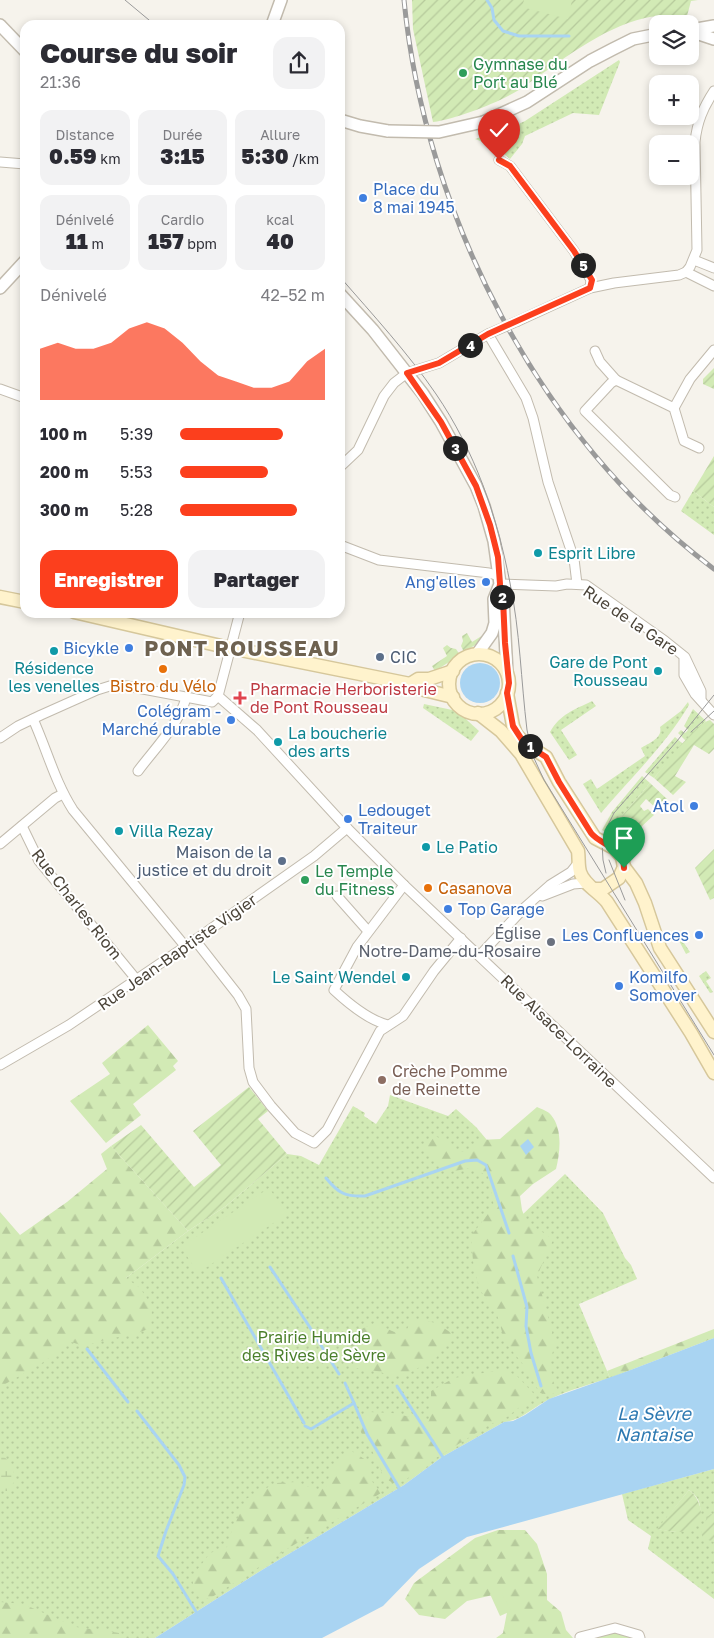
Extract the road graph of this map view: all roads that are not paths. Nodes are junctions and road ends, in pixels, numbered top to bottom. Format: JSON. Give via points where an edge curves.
{"nodes":[{"id":1,"x":281,"y":0,"type":"edge"},
{"id":2,"x":274,"y":20,"type":"edge"},
{"id":3,"x":0,"y":25,"type":"edge"},
{"id":4,"x":714,"y":26,"type":"edge"},
{"id":5,"x":699,"y":29,"type":"edge"},
{"id":6,"x":699,"y":34,"type":"edge"},
{"id":7,"x":649,"y":36,"type":"edge"},
{"id":8,"x":714,"y":39,"type":"edge"},
{"id":9,"x":20,"y":46,"type":"edge"},
{"id":10,"x":714,"y":91,"type":"edge"},
{"id":11,"x":345,"y":122,"type":"edge"},
{"id":12,"x":499,"y":160,"type":"dead end"},
{"id":13,"x":0,"y":162,"type":"edge"},
{"id":14,"x":20,"y":164,"type":"edge"},
{"id":15,"x":694,"y":260,"type":"junction"},
{"id":16,"x":20,"y":266,"type":"edge"},
{"id":17,"x":714,"y":268,"type":"edge"},
{"id":18,"x":686,"y":272,"type":"junction"},
{"id":19,"x":714,"y":286,"type":"edge"},
{"id":20,"x":0,"y":288,"type":"edge"},
{"id":21,"x":590,"y":288,"type":"junction"},
{"id":22,"x":345,"y":299,"type":"edge"},
{"id":23,"x":488,"y":334,"type":"junction"},
{"id":24,"x":714,"y":350,"type":"edge"},
{"id":25,"x":595,"y":351,"type":"dead end"},
{"id":26,"x":407,"y":373,"type":"junction"},
{"id":27,"x":616,"y":380,"type":"junction"},
{"id":28,"x":0,"y":389,"type":"edge"},
{"id":29,"x":20,"y":396,"type":"edge"},
{"id":30,"x":674,"y":408,"type":"junction"},
{"id":31,"x":699,"y":448,"type":"dead end"},
{"id":32,"x":345,"y":462,"type":"edge"},
{"id":33,"x":675,"y":496,"type":"dead end"},
{"id":34,"x":345,"y":547,"type":"edge"},
{"id":35,"x":499,"y":583,"type":"junction"},
{"id":36,"x":577,"y":584,"type":"junction"},
{"id":37,"x":0,"y":597,"type":"edge"},
{"id":38,"x":20,"y":601,"type":"edge"},
{"id":39,"x":101,"y":618,"type":"edge"},
{"id":40,"x":238,"y":618,"type":"edge"},
{"id":41,"x":231,"y":648,"type":"junction"},
{"id":42,"x":477,"y":654,"type":"junction"},
{"id":43,"x":453,"y":671,"type":"junction"},
{"id":44,"x":507,"y":673,"type":"junction"},
{"id":45,"x":410,"y":684,"type":"junction"},
{"id":46,"x":507,"y":693,"type":"junction"},
{"id":47,"x":218,"y":696,"type":"junction"},
{"id":48,"x":453,"y":697,"type":"junction"},
{"id":49,"x":186,"y":698,"type":"junction"},
{"id":50,"x":478,"y":713,"type":"junction"},
{"id":51,"x":714,"y":715,"type":"edge"},
{"id":52,"x":33,"y":719,"type":"junction"},
{"id":53,"x":0,"y":738,"type":"edge"},
{"id":54,"x":138,"y":771,"type":"dead end"},
{"id":55,"x":63,"y":794,"type":"junction"},
{"id":56,"x":22,"y":826,"type":"junction"},
{"id":57,"x":347,"y":828,"type":"junction"},
{"id":58,"x":0,"y":844,"type":"edge"},
{"id":59,"x":579,"y":861,"type":"junction"},
{"id":60,"x":624,"y":868,"type":"junction"},
{"id":61,"x":404,"y":885,"type":"junction"},
{"id":62,"x":590,"y":886,"type":"junction"},
{"id":63,"x":337,"y":896,"type":"dead end"},
{"id":64,"x":537,"y":898,"type":"junction"},
{"id":65,"x":368,"y":932,"type":"junction"},
{"id":66,"x":461,"y":938,"type":"junction"},
{"id":67,"x":195,"y":940,"type":"junction"},
{"id":68,"x":185,"y":946,"type":"junction"},
{"id":69,"x":480,"y":955,"type":"junction"},
{"id":70,"x":136,"y":980,"type":"junction"},
{"id":71,"x":390,"y":1024,"type":"junction"},
{"id":72,"x":713,"y":1030,"type":"edge"},
{"id":73,"x":0,"y":1066,"type":"edge"},
{"id":74,"x":714,"y":1073,"type":"edge"},
{"id":75,"x":714,"y":1178,"type":"edge"},
{"id":76,"x":580,"y":1637,"type":"edge"},
{"id":77,"x":640,"y":1638,"type":"edge"}],
"edges":[{"from":1,"to":2,"type":"street"},
{"from":3,"to":9,"type":"street"},
{"from":4,"to":5,"type":"street"},
{"from":6,"to":8,"type":"street"},
{"from":7,"to":11,"type":"street","bridge":true,"via":[[613,49],[527,102],[483,122],[439,132],[388,132]]},
{"from":10,"to":15,"type":"street","via":[[696,126],[698,241]]},
{"from":12,"to":21,"type":"street","via":[[510,166],[574,251],[592,280]]},
{"from":13,"to":14,"type":"street"},
{"from":15,"to":17,"type":"street"},
{"from":15,"to":18,"type":"street"},
{"from":16,"to":20,"type":"street"},
{"from":18,"to":19,"type":"street"},
{"from":18,"to":21,"type":"street"},
{"from":21,"to":23,"type":"street","bridge":true},
{"from":22,"to":26,"type":"street"},
{"from":23,"to":26,"type":"street","via":[[439,363]]},
{"from":23,"to":36,"type":"street","via":[[526,398],[548,482],[574,559]]},
{"from":24,"to":30,"type":"street","via":[[690,379]]},
{"from":25,"to":27,"type":"street"},
{"from":26,"to":32,"type":"street","via":[[387,392],[358,450]]},
{"from":26,"to":35,"type":"street","via":[[441,422],[476,486],[498,557]]},
{"from":27,"to":30,"type":"street"},
{"from":27,"to":33,"type":"street","via":[[585,411],[670,495]]},
{"from":28,"to":29,"type":"street"},
{"from":30,"to":31,"type":"street","via":[[684,441]]},
{"from":34,"to":35,"type":"street","via":[[379,560],[485,573]]},
{"from":35,"to":36,"type":"street"},
{"from":35,"to":42,"type":"street","via":[[494,599],[492,633]]},
{"from":35,"to":44,"type":"street","via":[[503,599]]},
{"from":36,"to":51,"type":"street","name":"Rue de la Gare","via":[[586,585],[684,657],[684,675],[695,694]]},
{"from":37,"to":38,"type":"main road"},
{"from":39,"to":41,"type":"main road"},
{"from":40,"to":41,"type":"street"},
{"from":41,"to":45,"type":"main road"},
{"from":41,"to":47,"type":"street"},
{"from":42,"to":43,"type":"main road","via":[[465,658]]},
{"from":42,"to":44,"type":"main road","via":[[495,658]]},
{"from":43,"to":45,"type":"main road"},
{"from":43,"to":48,"type":"main road","via":[[450,684]]},
{"from":44,"to":46,"type":"main road"},
{"from":45,"to":48,"type":"main road"},
{"from":46,"to":50,"type":"main road","via":[[498,707]]},
{"from":46,"to":60,"type":"main road","via":[[516,734],[546,757],[591,833],[619,853]]},
{"from":47,"to":49,"type":"street","via":[[212,702]]},
{"from":47,"to":57,"type":"street","name":"Rue Alsace-Lorraine","via":[[257,730]]},
{"from":48,"to":50,"type":"main road","via":[[461,707]]},
{"from":49,"to":52,"type":"street","via":[[113,686]]},
{"from":49,"to":54,"type":"street","via":[[172,726]]},
{"from":50,"to":59,"type":"main road","via":[[501,731],[520,754],[578,851]]},
{"from":52,"to":53,"type":"street"},
{"from":52,"to":55,"type":"street"},
{"from":55,"to":56,"type":"street"},
{"from":55,"to":68,"type":"street"},
{"from":56,"to":58,"type":"street"},
{"from":56,"to":70,"type":"street","name":"Rue Charles Riom","via":[[39,861]]},
{"from":57,"to":61,"type":"street","name":"Rue Alsace-Lorraine"},
{"from":57,"to":67,"type":"street","name":"Rue Jean-Baptiste Vigier","via":[[314,856]]},
{"from":59,"to":62,"type":"main road","via":[[580,873]]},
{"from":59,"to":64,"type":"street","via":[[571,872]]},
{"from":60,"to":62,"type":"main road","via":[[616,881],[603,889]]},
{"from":60,"to":72,"type":"main road","via":[[636,883],[645,903],[660,948]]},
{"from":61,"to":65,"type":"street"},
{"from":61,"to":66,"type":"street","name":"Rue Alsace-Lorraine"},
{"from":62,"to":64,"type":"street","via":[[573,884]]},
{"from":62,"to":74,"type":"main road","via":[[607,902]]},
{"from":63,"to":65,"type":"street"},
{"from":64,"to":69,"type":"street"},
{"from":65,"to":71,"type":"street","via":[[334,990],[361,1011]]},
{"from":66,"to":69,"type":"street","name":"Rue Alsace-Lorraine"},
{"from":66,"to":71,"type":"street","via":[[403,1016]]},
{"from":67,"to":68,"type":"street","name":"Rue Jean-Baptiste Vigier"},
{"from":67,"to":71,"type":"street","via":[[246,1009],[249,1068],[253,1082],[295,1133],[314,1143],[327,1130],[380,1031]]},
{"from":68,"to":70,"type":"street","name":"Rue Jean-Baptiste Vigier"},
{"from":69,"to":75,"type":"street","name":"Rue Alsace-Lorraine"},
{"from":70,"to":73,"type":"street","name":"Rue Jean-Baptiste Vigier","via":[[69,1026]]},
{"from":76,"to":77,"type":"street","via":[[615,1628]]}]}
